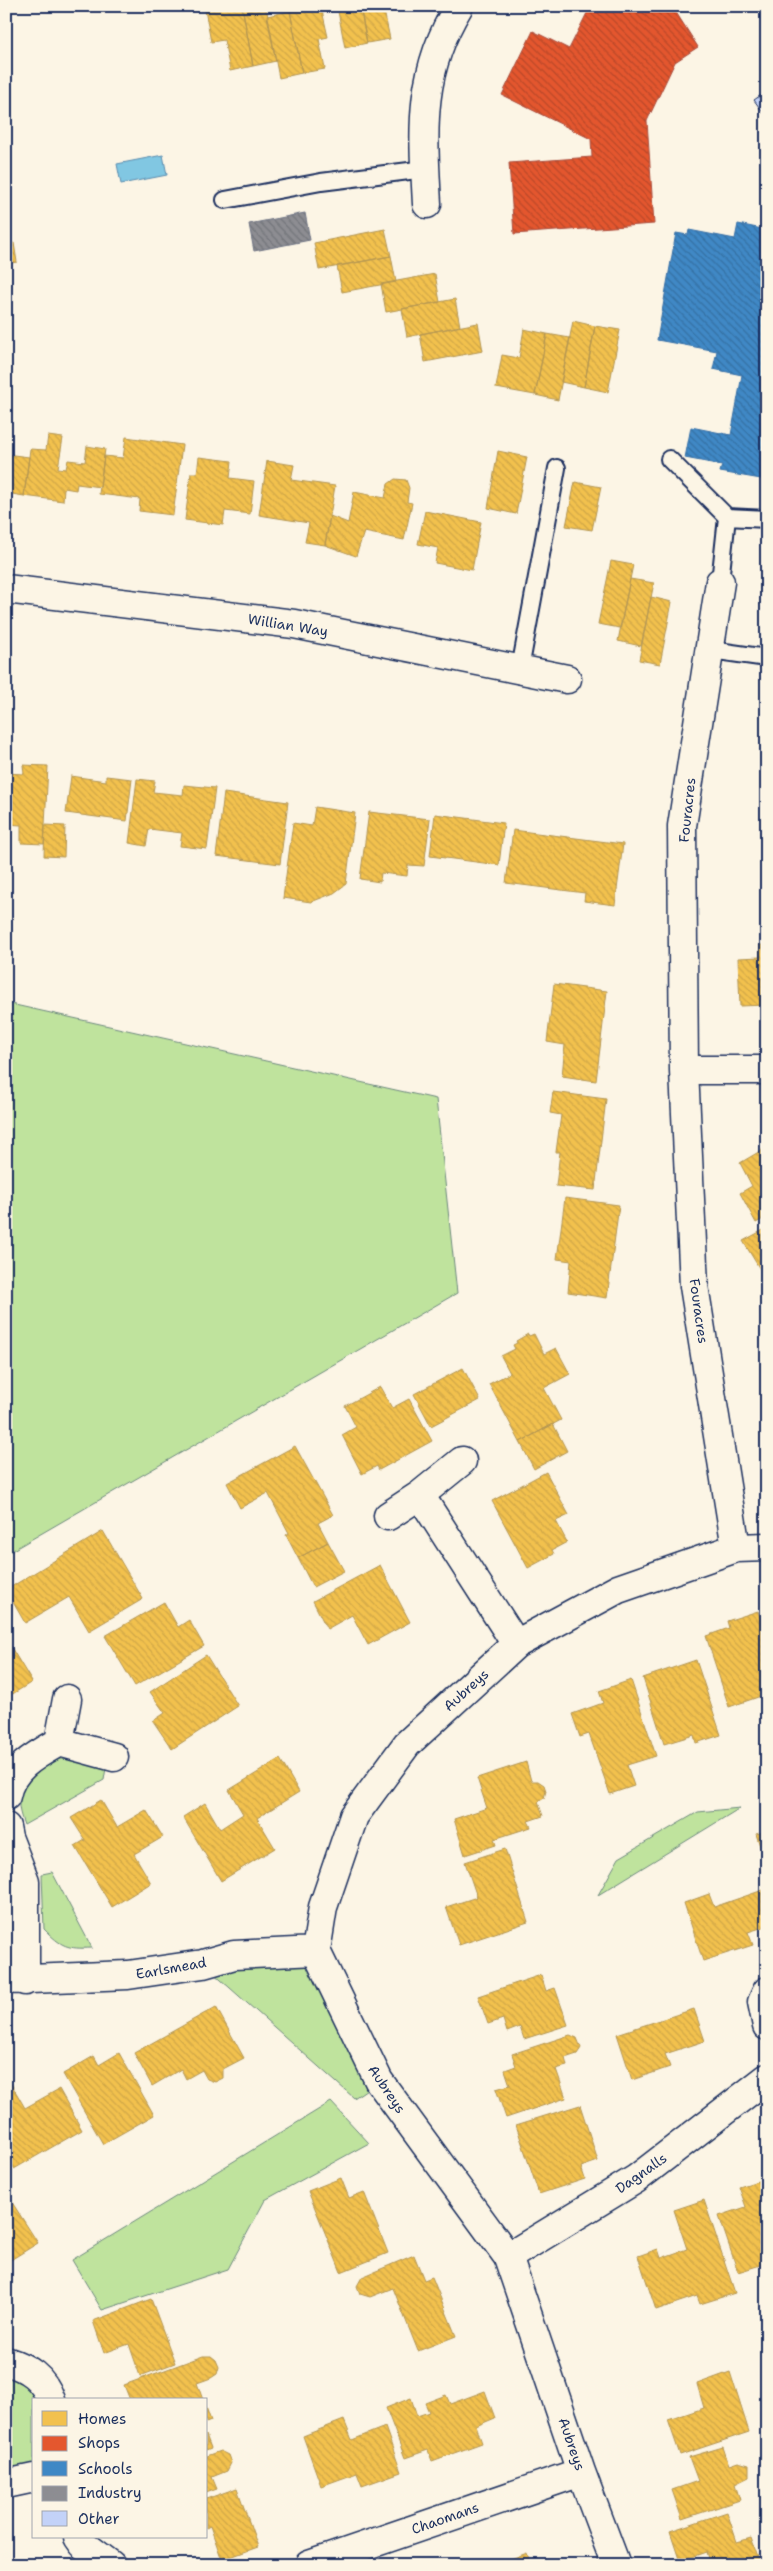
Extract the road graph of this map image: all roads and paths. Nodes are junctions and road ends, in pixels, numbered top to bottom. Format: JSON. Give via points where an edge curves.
{"nodes":[{"id":1,"x":459,"y":6,"type":"edge"},
{"id":2,"x":425,"y":169,"type":"junction"},
{"id":3,"x":225,"y":200,"type":"dead end"},
{"id":4,"x":427,"y":204,"type":"dead end"},
{"id":5,"x":669,"y":459,"type":"dead end"},
{"id":6,"x":557,"y":468,"type":"dead end"},
{"id":7,"x":727,"y":517,"type":"junction"},
{"id":8,"x":767,"y":519,"type":"edge"},
{"id":9,"x":720,"y":582,"type":"joint"},
{"id":10,"x":6,"y":589,"type":"edge"},
{"id":11,"x":711,"y":650,"type":"junction"},
{"id":12,"x":767,"y":658,"type":"edge"},
{"id":13,"x":520,"y":669,"type":"junction"},
{"id":14,"x":567,"y":679,"type":"dead end"},
{"id":15,"x":684,"y":1070,"type":"junction"},
{"id":16,"x":767,"y":1070,"type":"edge"},
{"id":17,"x":462,"y":1461,"type":"dead end"},
{"id":18,"x":420,"y":1495,"type":"junction"},
{"id":19,"x":388,"y":1516,"type":"dead end"},
{"id":20,"x":767,"y":1547,"type":"edge"},
{"id":21,"x":736,"y":1548,"type":"junction"},
{"id":22,"x":516,"y":1644,"type":"junction"},
{"id":23,"x":67,"y":1698,"type":"dead end"},
{"id":24,"x":59,"y":1742,"type":"junction"},
{"id":25,"x":114,"y":1757,"type":"dead end"},
{"id":26,"x":6,"y":1796,"type":"edge"},
{"id":27,"x":6,"y":1827,"type":"edge"},
{"id":28,"x":316,"y":1951,"type":"junction"},
{"id":29,"x":16,"y":1980,"type":"edge"},
{"id":30,"x":767,"y":1991,"type":"edge"},
{"id":31,"x":767,"y":2026,"type":"edge"},
{"id":32,"x":767,"y":2078,"type":"edge"},
{"id":33,"x":508,"y":2257,"type":"junction"},
{"id":34,"x":6,"y":2361,"type":"edge"},
{"id":35,"x":50,"y":2398,"type":"edge"},
{"id":36,"x":581,"y":2472,"type":"junction"},
{"id":37,"x":32,"y":2478,"type":"edge"},
{"id":38,"x":6,"y":2484,"type":"edge"},
{"id":39,"x":79,"y":2538,"type":"edge"},
{"id":40,"x":111,"y":2565,"type":"edge"},
{"id":41,"x":309,"y":2565,"type":"edge"},
{"id":42,"x":616,"y":2565,"type":"edge"}],
"edges":[{"from":1,"to":2,"type":"street","via":[[429,74],[423,140]]},
{"from":2,"to":3,"type":"lane","via":[[321,182]]},
{"from":2,"to":4,"type":"street"},
{"from":5,"to":7,"type":"lane"},
{"from":6,"to":13,"type":"lane"},
{"from":7,"to":8,"type":"lane"},
{"from":7,"to":9,"type":"lane"},
{"from":9,"to":11,"type":"street","name":"Fouracres"},
{"from":10,"to":13,"type":"street","name":"Willian Way","via":[[294,624]]},
{"from":11,"to":12,"type":"lane"},
{"from":11,"to":15,"type":"street","name":"Fouracres","via":[[682,826]]},
{"from":13,"to":14,"type":"street","name":"Willian Way"},
{"from":15,"to":16,"type":"street"},
{"from":15,"to":21,"type":"street","name":"Fouracres","via":[[694,1286]]},
{"from":17,"to":18,"type":"street"},
{"from":18,"to":19,"type":"street"},
{"from":18,"to":22,"type":"street"},
{"from":20,"to":21,"type":"street","name":"Aubreys"},
{"from":21,"to":22,"type":"street","name":"Aubreys","via":[[618,1589]]},
{"from":22,"to":28,"type":"street","name":"Aubreys","via":[[407,1744],[354,1816],[323,1907]]},
{"from":23,"to":24,"type":"street"},
{"from":24,"to":25,"type":"street"},
{"from":24,"to":26,"type":"street","via":[[18,1769],[8,1785]]},
{"from":27,"to":29,"type":"street","name":"Earlsmead","via":[[25,1881]]},
{"from":28,"to":29,"type":"street","name":"Earlsmead","via":[[234,1954],[203,1964],[128,1975]]},
{"from":28,"to":33,"type":"street","name":"Aubreys","via":[[379,2081]]},
{"from":30,"to":31,"type":"street","via":[[762,2002]]},
{"from":32,"to":33,"type":"street","name":"Dagnalls","via":[[636,2179]]},
{"from":33,"to":36,"type":"street","name":"Aubreys"},
{"from":34,"to":35,"type":"street","via":[[29,2369]]},
{"from":36,"to":41,"type":"street","name":"Chaomans"},
{"from":36,"to":42,"type":"street","name":"Aubreys"},
{"from":37,"to":38,"type":"street"},
{"from":39,"to":40,"type":"street"}]}
